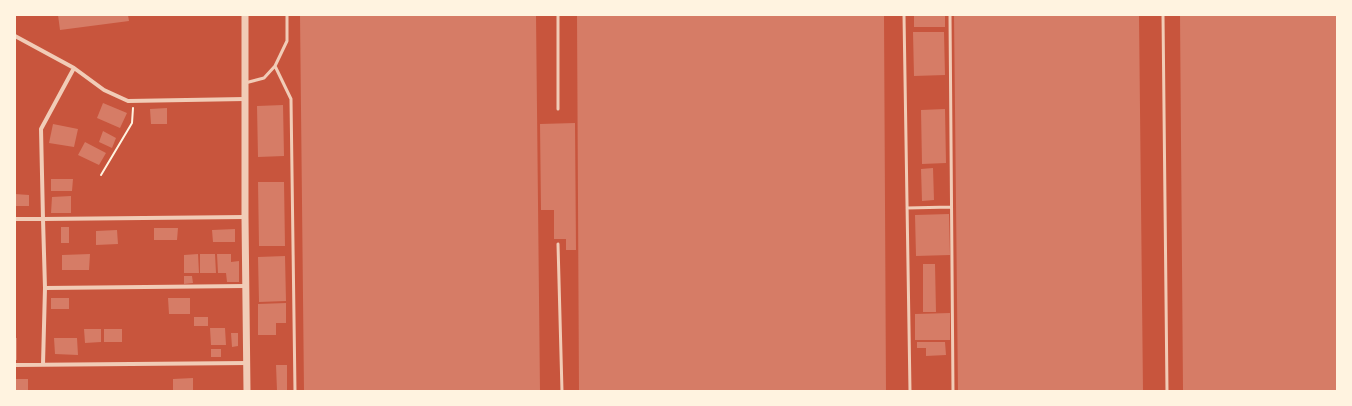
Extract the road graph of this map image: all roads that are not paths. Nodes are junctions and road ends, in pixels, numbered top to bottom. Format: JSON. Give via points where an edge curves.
{"nodes":[{"id":1,"x":245,"y":15,"type":"edge"},
{"id":2,"x":287,"y":15,"type":"edge"},
{"id":3,"x":558,"y":15,"type":"edge"},
{"id":4,"x":904,"y":15,"type":"edge"},
{"id":5,"x":950,"y":15,"type":"edge"},
{"id":6,"x":1163,"y":15,"type":"edge"},
{"id":7,"x":15,"y":36,"type":"edge"},
{"id":8,"x":275,"y":66,"type":"junction"},
{"id":9,"x":74,"y":68,"type":"junction"},
{"id":10,"x":245,"y":83,"type":"junction"},
{"id":11,"x":245,"y":99,"type":"junction"},
{"id":12,"x":558,"y":109,"type":"dead end"},
{"id":13,"x":951,"y":207,"type":"junction"},
{"id":14,"x":907,"y":208,"type":"junction"},
{"id":15,"x":245,"y":218,"type":"junction"},
{"id":16,"x":15,"y":219,"type":"edge"},
{"id":17,"x":44,"y":219,"type":"junction"},
{"id":18,"x":558,"y":244,"type":"dead end"},
{"id":19,"x":246,"y":286,"type":"junction"},
{"id":20,"x":45,"y":288,"type":"junction"},
{"id":21,"x":247,"y":363,"type":"junction"},
{"id":22,"x":15,"y":364,"type":"edge"},
{"id":23,"x":42,"y":364,"type":"junction"},
{"id":24,"x":247,"y":391,"type":"edge"},
{"id":25,"x":295,"y":391,"type":"edge"},
{"id":26,"x":562,"y":391,"type":"edge"},
{"id":27,"x":910,"y":391,"type":"edge"},
{"id":28,"x":953,"y":391,"type":"edge"},
{"id":29,"x":1167,"y":391,"type":"edge"}],
"edges":[{"from":1,"to":10,"type":"street"},
{"from":2,"to":8,"type":"lane","via":[[287,41]]},
{"from":3,"to":12,"type":"lane"},
{"from":4,"to":14,"type":"lane"},
{"from":5,"to":13,"type":"lane"},
{"from":6,"to":29,"type":"lane"},
{"from":7,"to":9,"type":"street"},
{"from":8,"to":10,"type":"lane","via":[[264,78]]},
{"from":8,"to":25,"type":"lane","via":[[291,99]]},
{"from":9,"to":11,"type":"street","via":[[104,90],[128,101]]},
{"from":9,"to":17,"type":"street","via":[[41,129]]},
{"from":10,"to":11,"type":"street"},
{"from":11,"to":15,"type":"street"},
{"from":13,"to":14,"type":"lane"},
{"from":13,"to":28,"type":"lane"},
{"from":14,"to":27,"type":"lane"},
{"from":15,"to":17,"type":"street"},
{"from":15,"to":19,"type":"street"},
{"from":16,"to":17,"type":"street"},
{"from":17,"to":20,"type":"street"},
{"from":18,"to":26,"type":"lane"},
{"from":19,"to":20,"type":"street"},
{"from":19,"to":21,"type":"street"},
{"from":20,"to":23,"type":"street"},
{"from":21,"to":23,"type":"street"},
{"from":21,"to":24,"type":"street"},
{"from":22,"to":23,"type":"street"}]}
